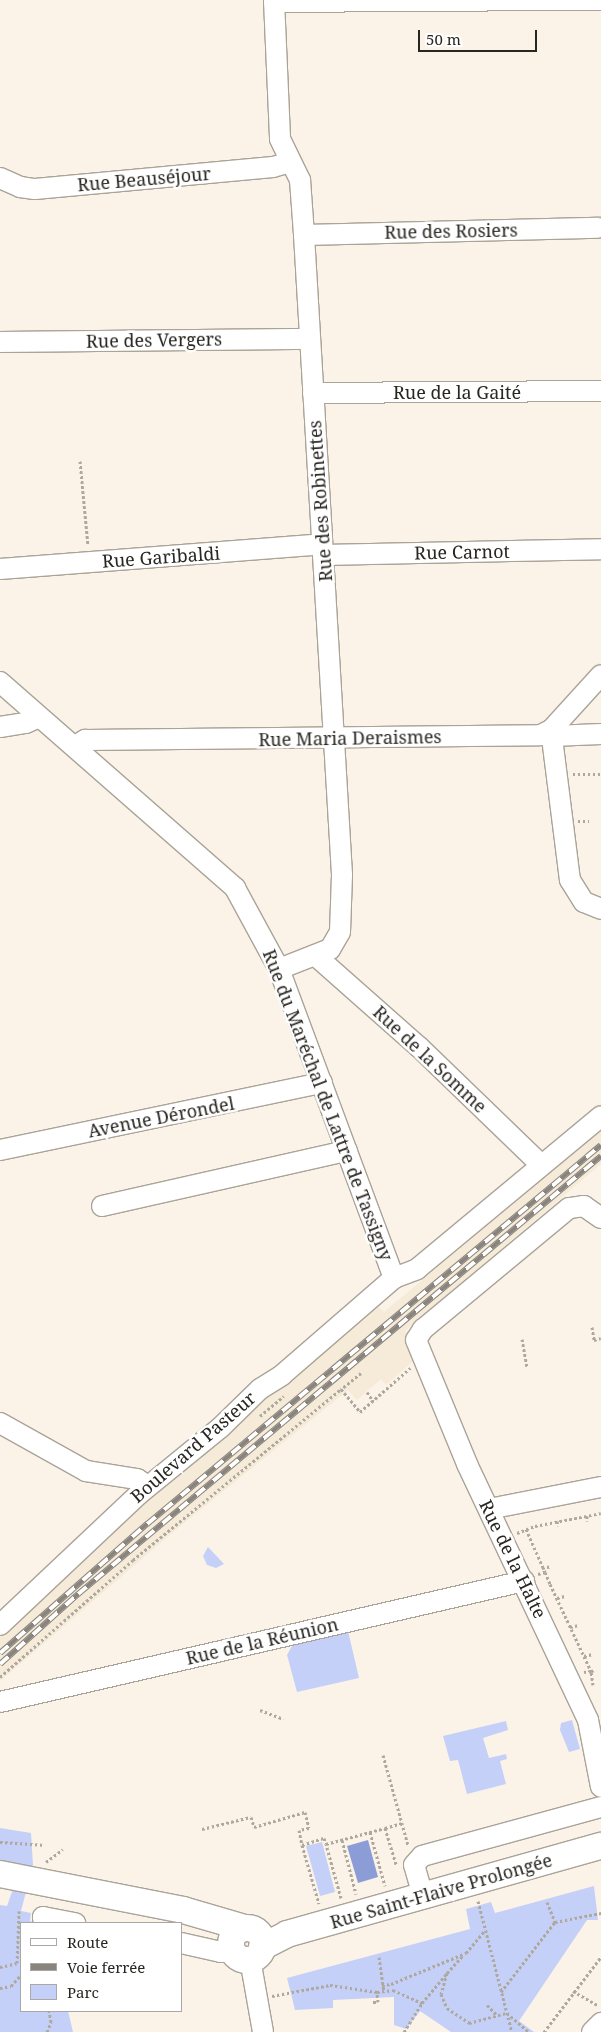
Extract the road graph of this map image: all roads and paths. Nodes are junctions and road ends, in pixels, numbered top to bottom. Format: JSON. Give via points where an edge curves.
{"nodes":[{"id":1,"x":601,"y":0,"type":"edge"},
{"id":2,"x":274,"y":1,"type":"edge"},
{"id":3,"x":290,"y":162,"type":"junction"},
{"id":4,"x":0,"y":178,"type":"edge"},
{"id":5,"x":598,"y":228,"type":"dead end"},
{"id":6,"x":304,"y":235,"type":"junction"},
{"id":7,"x":309,"y":339,"type":"junction"},
{"id":8,"x":0,"y":342,"type":"edge"},
{"id":9,"x":601,"y":391,"type":"edge"},
{"id":10,"x":313,"y":392,"type":"junction"},
{"id":11,"x":80,"y":461,"type":"dead end"},
{"id":12,"x":601,"y":549,"type":"edge"},
{"id":13,"x":323,"y":550,"type":"junction"},
{"id":14,"x":89,"y":562,"type":"junction"},
{"id":15,"x":0,"y":569,"type":"edge"},
{"id":16,"x":601,"y":675,"type":"edge"},
{"id":17,"x":0,"y":682,"type":"edge"},
{"id":18,"x":39,"y":716,"type":"junction"},
{"id":19,"x":0,"y":727,"type":"edge"},
{"id":20,"x":552,"y":733,"type":"junction"},
{"id":21,"x":601,"y":734,"type":"edge"},
{"id":22,"x":334,"y":739,"type":"junction"},
{"id":23,"x":75,"y":746,"type":"junction"},
{"id":24,"x":601,"y":774,"type":"edge"},
{"id":25,"x":557,"y":775,"type":"junction"},
{"id":26,"x":601,"y":909,"type":"edge"},
{"id":27,"x":316,"y":956,"type":"junction"},
{"id":28,"x":279,"y":968,"type":"junction"},
{"id":29,"x":322,"y":1084,"type":"junction"},
{"id":30,"x":601,"y":1116,"type":"edge"},
{"id":31,"x":0,"y":1150,"type":"edge"},
{"id":32,"x":347,"y":1151,"type":"junction"},
{"id":33,"x":541,"y":1165,"type":"junction"},
{"id":34,"x":102,"y":1206,"type":"dead end"},
{"id":35,"x":601,"y":1218,"type":"edge"},
{"id":36,"x":394,"y":1278,"type":"junction"},
{"id":37,"x":592,"y":1327,"type":"dead end"},
{"id":38,"x":601,"y":1338,"type":"edge"},
{"id":39,"x":522,"y":1340,"type":"dead end"},
{"id":40,"x":414,"y":1364,"type":"dead end"},
{"id":41,"x":527,"y":1368,"type":"dead end"},
{"id":42,"x":361,"y":1373,"type":"dead end"},
{"id":43,"x":341,"y":1390,"type":"junction"},
{"id":44,"x":367,"y":1392,"type":"dead end"},
{"id":45,"x":373,"y":1401,"type":"junction"},
{"id":46,"x":0,"y":1423,"type":"edge"},
{"id":47,"x":148,"y":1486,"type":"junction"},
{"id":48,"x":601,"y":1487,"type":"edge"},
{"id":49,"x":489,"y":1509,"type":"junction"},
{"id":50,"x":601,"y":1513,"type":"edge"},
{"id":51,"x":587,"y":1516,"type":"junction"},
{"id":52,"x":557,"y":1521,"type":"junction"},
{"id":53,"x":587,"y":1521,"type":"dead end"},
{"id":54,"x":558,"y":1526,"type":"dead end"},
{"id":55,"x":526,"y":1529,"type":"junction"},
{"id":56,"x":511,"y":1535,"type":"dead end"},
{"id":57,"x":542,"y":1554,"type":"dead end"},
{"id":58,"x":535,"y":1555,"type":"junction"},
{"id":59,"x":552,"y":1566,"type":"dead end"},
{"id":60,"x":543,"y":1570,"type":"junction"},
{"id":61,"x":527,"y":1579,"type":"junction"},
{"id":62,"x":555,"y":1583,"type":"dead end"},
{"id":63,"x":550,"y":1584,"type":"junction"},
{"id":64,"x":565,"y":1596,"type":"dead end"},
{"id":65,"x":557,"y":1598,"type":"junction"},
{"id":66,"x":568,"y":1611,"type":"dead end"},
{"id":67,"x":563,"y":1612,"type":"junction"},
{"id":68,"x":0,"y":1625,"type":"edge"},
{"id":69,"x":579,"y":1625,"type":"dead end"},
{"id":70,"x":570,"y":1627,"type":"junction"},
{"id":71,"x":582,"y":1640,"type":"dead end"},
{"id":72,"x":577,"y":1641,"type":"junction"},
{"id":73,"x":592,"y":1654,"type":"dead end"},
{"id":74,"x":584,"y":1656,"type":"junction"},
{"id":75,"x":596,"y":1670,"type":"dead end"},
{"id":76,"x":591,"y":1671,"type":"junction"},
{"id":77,"x":575,"y":1674,"type":"dead end"},
{"id":78,"x":0,"y":1677,"type":"edge"},
{"id":79,"x":0,"y":1702,"type":"edge"},
{"id":80,"x":260,"y":1710,"type":"dead end"},
{"id":81,"x":282,"y":1719,"type":"dead end"},
{"id":82,"x":383,"y":1755,"type":"dead end"},
{"id":83,"x":601,"y":1787,"type":"edge"},
{"id":84,"x":601,"y":1807,"type":"edge"},
{"id":85,"x":402,"y":1823,"type":"junction"},
{"id":86,"x":385,"y":1828,"type":"junction"},
{"id":87,"x":202,"y":1830,"type":"dead end"},
{"id":88,"x":370,"y":1832,"type":"junction"},
{"id":89,"x":342,"y":1840,"type":"junction"},
{"id":90,"x":0,"y":1842,"type":"edge"},
{"id":91,"x":302,"y":1844,"type":"junction"},
{"id":92,"x":326,"y":1844,"type":"junction"},
{"id":93,"x":45,"y":1845,"type":"dead end"},
{"id":94,"x":601,"y":1846,"type":"edge"},
{"id":95,"x":63,"y":1849,"type":"dead end"},
{"id":96,"x":44,"y":1864,"type":"dead end"},
{"id":97,"x":406,"y":1869,"type":"junction"},
{"id":98,"x":0,"y":1874,"type":"edge"},
{"id":99,"x":0,"y":1888,"type":"edge"},
{"id":100,"x":387,"y":1893,"type":"dead end"},
{"id":101,"x":422,"y":1896,"type":"junction"},
{"id":102,"x":479,"y":1896,"type":"dead end"},
{"id":103,"x":547,"y":1902,"type":"dead end"},
{"id":104,"x":319,"y":1905,"type":"dead end"},
{"id":105,"x":352,"y":1909,"type":"junction"},
{"id":106,"x":19,"y":1911,"type":"dead end"},
{"id":107,"x":601,"y":1913,"type":"edge"},
{"id":108,"x":44,"y":1922,"type":"edge"},
{"id":109,"x":70,"y":1922,"type":"edge"},
{"id":110,"x":168,"y":1922,"type":"edge"},
{"id":111,"x":555,"y":1922,"type":"junction"},
{"id":112,"x":182,"y":1925,"type":"edge"},
{"id":113,"x":485,"y":1930,"type":"junction"},
{"id":114,"x":182,"y":1943,"type":"edge"},
{"id":115,"x":252,"y":1943,"type":"junction"},
{"id":116,"x":466,"y":1953,"type":"junction"},
{"id":117,"x":379,"y":1957,"type":"dead end"},
{"id":118,"x":601,"y":1957,"type":"edge"},
{"id":119,"x":0,"y":1967,"type":"edge"},
{"id":120,"x":447,"y":1973,"type":"junction"},
{"id":121,"x":20,"y":1976,"type":"edge"},
{"id":122,"x":391,"y":1984,"type":"junction"},
{"id":123,"x":382,"y":1985,"type":"junction"},
{"id":124,"x":0,"y":1988,"type":"edge"},
{"id":125,"x":393,"y":1990,"type":"junction"},
{"id":126,"x":574,"y":1991,"type":"junction"},
{"id":127,"x":377,"y":1992,"type":"junction"},
{"id":128,"x":384,"y":1992,"type":"junction"},
{"id":129,"x":501,"y":1992,"type":"junction"},
{"id":130,"x":257,"y":1999,"type":"junction"},
{"id":131,"x":373,"y":2002,"type":"dead end"},
{"id":132,"x":422,"y":2003,"type":"junction"},
{"id":133,"x":487,"y":2005,"type":"dead end"},
{"id":134,"x":49,"y":2012,"type":"edge"},
{"id":135,"x":506,"y":2013,"type":"junction"},
{"id":136,"x":599,"y":2014,"type":"edge"},
{"id":137,"x":497,"y":2015,"type":"junction"},
{"id":138,"x":47,"y":2032,"type":"edge"},
{"id":139,"x":264,"y":2032,"type":"edge"},
{"id":140,"x":404,"y":2032,"type":"edge"},
{"id":141,"x":512,"y":2032,"type":"edge"},
{"id":142,"x":529,"y":2032,"type":"edge"},
{"id":143,"x":544,"y":2032,"type":"edge"},
{"id":144,"x":592,"y":2032,"type":"edge"}],
"edges":[{"from":1,"to":2,"type":"street"},
{"from":2,"to":3,"type":"street","name":"Rue des Robinettes","via":[[280,139]]},
{"from":3,"to":4,"type":"street","name":"Rue Beauséjour","via":[[273,167],[35,189],[20,188]]},
{"from":3,"to":6,"type":"street","name":"Rue des Robinettes","via":[[300,180]]},
{"from":5,"to":6,"type":"street","name":"Rue des Rosiers"},
{"from":6,"to":7,"type":"street","name":"Rue des Robinettes"},
{"from":7,"to":8,"type":"street","name":"Rue des Vergers"},
{"from":7,"to":10,"type":"street","name":"Rue des Robinettes"},
{"from":9,"to":10,"type":"street","name":"Rue de la Gaité"},
{"from":10,"to":13,"type":"street","name":"Rue des Robinettes"},
{"from":11,"to":14,"type":"path"},
{"from":12,"to":13,"type":"street","name":"Rue Carnot"},
{"from":13,"to":14,"type":"street","name":"Rue Garibaldi"},
{"from":13,"to":22,"type":"street","name":"Rue des Robinettes"},
{"from":14,"to":15,"type":"street","name":"Rue Garibaldi"},
{"from":16,"to":20,"type":"street"},
{"from":17,"to":18,"type":"street","name":"Rue du Maréchal de Lattre de Tassigny"},
{"from":18,"to":19,"type":"street","via":[[26,723]]},
{"from":18,"to":23,"type":"street","name":"Rue du Maréchal de Lattre de Tassigny"},
{"from":20,"to":21,"type":"street","name":"Rue Maria Deraismes"},
{"from":20,"to":22,"type":"street","name":"Rue Maria Deraismes"},
{"from":20,"to":25,"type":"street"},
{"from":22,"to":23,"type":"street","name":"Rue Maria Deraismes","via":[[85,740]]},
{"from":22,"to":27,"type":"street","name":"Rue des Robinettes","via":[[342,875],[340,932],[330,950]]},
{"from":23,"to":28,"type":"street","name":"Rue du Maréchal de Lattre de Tassigny","via":[[235,888]]},
{"from":24,"to":25,"type":"path"},
{"from":25,"to":26,"type":"street","via":[[570,880],[584,902]]},
{"from":27,"to":28,"type":"street","name":"Rue des Robinettes"},
{"from":27,"to":33,"type":"street","name":"Rue de la Somme","via":[[419,1047]]},
{"from":28,"to":29,"type":"street","name":"Rue du Maréchal de Lattre de Tassigny"},
{"from":29,"to":31,"type":"street","name":"Avenue Dérondel"},
{"from":29,"to":32,"type":"street","name":"Rue du Maréchal de Lattre de Tassigny"},
{"from":30,"to":33,"type":"street","name":"Boulevard Pasteur"},
{"from":32,"to":34,"type":"street"},
{"from":32,"to":36,"type":"street","name":"Rue du Maréchal de Lattre de Tassigny"},
{"from":33,"to":36,"type":"street","name":"Boulevard Pasteur","via":[[418,1269]]},
{"from":35,"to":49,"type":"street","name":"Rue de la Halte","via":[[584,1206],[569,1208],[417,1334],[418,1348],[435,1391]]},
{"from":36,"to":47,"type":"street","name":"Boulevard Pasteur"},
{"from":37,"to":38,"type":"path","via":[[594,1340]]},
{"from":39,"to":41,"type":"path"},
{"from":40,"to":45,"type":"path"},
{"from":42,"to":43,"type":"path"},
{"from":43,"to":45,"type":"path","via":[[360,1412]]},
{"from":43,"to":78,"type":"path","via":[[133,1560]]},
{"from":44,"to":45,"type":"path"},
{"from":46,"to":47,"type":"street","via":[[86,1471],[137,1479]]},
{"from":47,"to":68,"type":"street","name":"Boulevard Pasteur"},
{"from":48,"to":49,"type":"street"},
{"from":49,"to":61,"type":"street","name":"Rue de la Halte"},
{"from":50,"to":51,"type":"path"},
{"from":51,"to":52,"type":"path"},
{"from":51,"to":53,"type":"path"},
{"from":52,"to":54,"type":"path"},
{"from":52,"to":55,"type":"path"},
{"from":55,"to":56,"type":"path"},
{"from":55,"to":58,"type":"path"},
{"from":57,"to":58,"type":"path"},
{"from":58,"to":60,"type":"path"},
{"from":59,"to":60,"type":"path"},
{"from":60,"to":61,"type":"path"},
{"from":60,"to":63,"type":"path"},
{"from":61,"to":79,"type":"street","name":"Rue de la Réunion"},
{"from":61,"to":83,"type":"street","name":"Rue de la Halte","via":[[588,1720]]},
{"from":62,"to":63,"type":"path"},
{"from":63,"to":65,"type":"path"},
{"from":64,"to":65,"type":"path"},
{"from":65,"to":67,"type":"path"},
{"from":66,"to":67,"type":"path"},
{"from":67,"to":70,"type":"path"},
{"from":69,"to":70,"type":"path"},
{"from":70,"to":72,"type":"path"},
{"from":71,"to":72,"type":"path"},
{"from":72,"to":74,"type":"path"},
{"from":73,"to":74,"type":"path"},
{"from":74,"to":76,"type":"path"},
{"from":75,"to":76,"type":"path"},
{"from":76,"to":77,"type":"path"},
{"from":80,"to":81,"type":"path"},
{"from":82,"to":85,"type":"path"},
{"from":84,"to":97,"type":"street","via":[[422,1856]]},
{"from":85,"to":86,"type":"path"},
{"from":85,"to":97,"type":"path"},
{"from":86,"to":88,"type":"path"},
{"from":86,"to":97,"type":"path"},
{"from":87,"to":91,"type":"path","via":[[252,1817],[254,1827],[305,1812],[310,1828],[299,1830]]},
{"from":88,"to":89,"type":"path"},
{"from":88,"to":100,"type":"path"},
{"from":89,"to":92,"type":"path"},
{"from":89,"to":105,"type":"path"},
{"from":90,"to":93,"type":"path"},
{"from":91,"to":92,"type":"path","via":[[324,1838]]},
{"from":91,"to":104,"type":"path"},
{"from":92,"to":105,"type":"path"},
{"from":94,"to":101,"type":"main road","name":"Rue Saint-Flaive Prolongée"},
{"from":95,"to":96,"type":"path"},
{"from":97,"to":101,"type":"street"},
{"from":98,"to":115,"type":"main road","via":[[183,1910]]},
{"from":99,"to":110,"type":"main road"},
{"from":101,"to":105,"type":"main road","name":"Rue Saint-Flaive Prolongée"},
{"from":102,"to":113,"type":"path","via":[[477,1902]]},
{"from":103,"to":111,"type":"path"},
{"from":105,"to":115,"type":"main road","name":"Rue Saint-Flaive Prolongée"},
{"from":106,"to":119,"type":"path","via":[[17,1963]]},
{"from":107,"to":111,"type":"path"},
{"from":108,"to":109,"type":"street","via":[[43,1917]]},
{"from":111,"to":129,"type":"path"},
{"from":112,"to":115,"type":"main road"},
{"from":113,"to":116,"type":"path"},
{"from":113,"to":129,"type":"path"},
{"from":114,"to":115,"type":"street","via":[[221,1952]]},
{"from":115,"to":130,"type":"street"},
{"from":116,"to":120,"type":"path"},
{"from":116,"to":122,"type":"path"},
{"from":117,"to":123,"type":"path"},
{"from":118,"to":126,"type":"path"},
{"from":120,"to":132,"type":"path"},
{"from":120,"to":137,"type":"path","via":[[441,1994],[447,2008],[469,2023]]},
{"from":121,"to":124,"type":"path","via":[[11,1986]]},
{"from":122,"to":123,"type":"path"},
{"from":122,"to":125,"type":"path"},
{"from":123,"to":128,"type":"path"},
{"from":125,"to":128,"type":"path"},
{"from":125,"to":132,"type":"path"},
{"from":126,"to":136,"type":"path"},
{"from":126,"to":143,"type":"path"},
{"from":127,"to":128,"type":"path"},
{"from":127,"to":130,"type":"path","via":[[330,1985]]},
{"from":127,"to":131,"type":"path","via":[[378,2002]]},
{"from":129,"to":135,"type":"path"},
{"from":130,"to":139,"type":"street"},
{"from":132,"to":140,"type":"path"},
{"from":133,"to":137,"type":"path"},
{"from":134,"to":138,"type":"path","via":[[51,2022]]},
{"from":135,"to":137,"type":"path"},
{"from":135,"to":141,"type":"path"},
{"from":135,"to":142,"type":"path"},
{"from":136,"to":144,"type":"street"}]}
